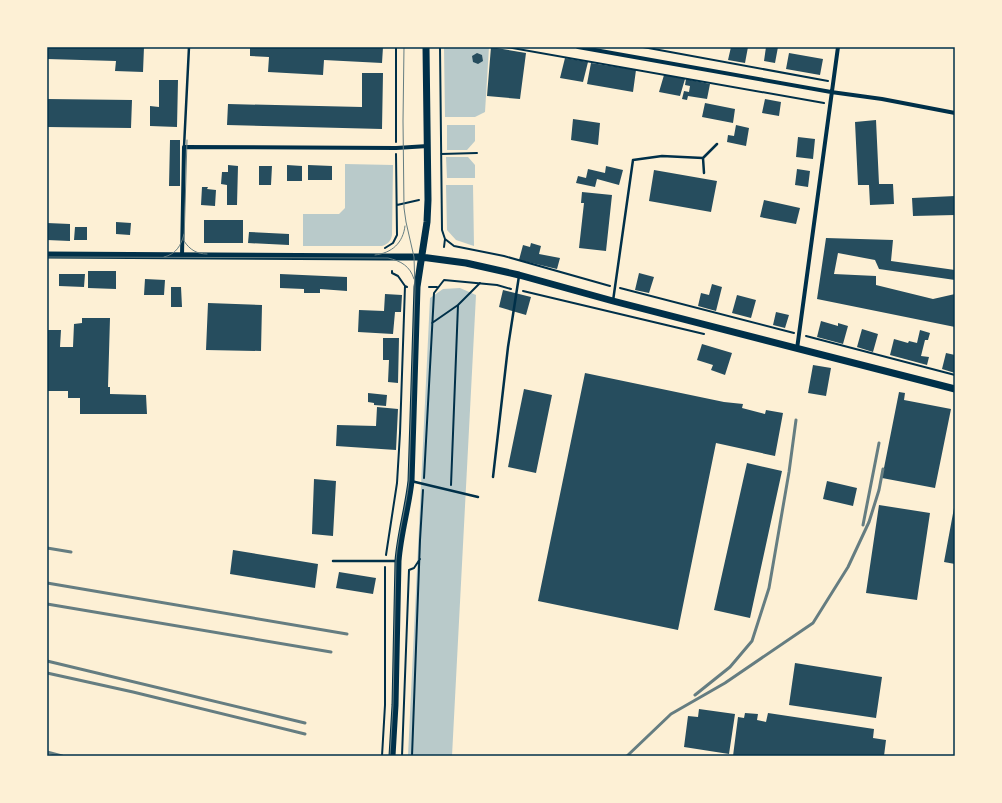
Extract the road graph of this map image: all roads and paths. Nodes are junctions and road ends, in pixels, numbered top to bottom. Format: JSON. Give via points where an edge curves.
{"nodes":[{"id":1,"x":189,"y":47,"type":"edge"},
{"id":2,"x":396,"y":47,"type":"edge"},
{"id":3,"x":426,"y":47,"type":"edge"},
{"id":4,"x":440,"y":47,"type":"edge"},
{"id":5,"x":506,"y":47,"type":"edge"},
{"id":6,"x":578,"y":47,"type":"edge"},
{"id":7,"x":643,"y":47,"type":"edge"},
{"id":8,"x":838,"y":47,"type":"edge"},
{"id":9,"x":833,"y":82,"type":"junction"},
{"id":10,"x":831,"y":92,"type":"junction"},
{"id":11,"x":830,"y":104,"type":"junction"},
{"id":12,"x":955,"y":113,"type":"edge"},
{"id":13,"x":717,"y":144,"type":"dead end"},
{"id":14,"x":428,"y":146,"type":"junction"},
{"id":15,"x":184,"y":147,"type":"junction"},
{"id":16,"x":396,"y":148,"type":"junction"},
{"id":17,"x":477,"y":153,"type":"dead end"},
{"id":18,"x":441,"y":154,"type":"junction"},
{"id":19,"x":703,"y":158,"type":"junction"},
{"id":20,"x":704,"y":173,"type":"dead end"},
{"id":21,"x":437,"y":199,"type":"dead end"},
{"id":22,"x":441,"y":199,"type":"junction"},
{"id":23,"x":419,"y":200,"type":"dead end"},
{"id":24,"x":396,"y":205,"type":"junction"},
{"id":25,"x":445,"y":239,"type":"junction"},
{"id":26,"x":444,"y":247,"type":"dead end"},
{"id":27,"x":385,"y":248,"type":"dead end"},
{"id":28,"x":47,"y":255,"type":"edge"},
{"id":29,"x":182,"y":256,"type":"junction"},
{"id":30,"x":421,"y":258,"type":"junction"},
{"id":31,"x":392,"y":271,"type":"dead end"},
{"id":32,"x":444,"y":275,"type":"dead end"},
{"id":33,"x":519,"y":275,"type":"junction"},
{"id":34,"x":444,"y":280,"type":"junction"},
{"id":35,"x":480,"y":284,"type":"junction"},
{"id":36,"x":429,"y":287,"type":"dead end"},
{"id":37,"x":438,"y":287,"type":"junction"},
{"id":38,"x":615,"y":287,"type":"junction"},
{"id":39,"x":517,"y":290,"type":"junction"},
{"id":40,"x":613,"y":301,"type":"junction"},
{"id":41,"x":458,"y":305,"type":"junction"},
{"id":42,"x":432,"y":323,"type":"junction"},
{"id":43,"x":798,"y":334,"type":"junction"},
{"id":44,"x":708,"y":335,"type":"dead end"},
{"id":45,"x":797,"y":349,"type":"junction"},
{"id":46,"x":955,"y":375,"type":"edge"},
{"id":47,"x":955,"y":389,"type":"edge"},
{"id":48,"x":493,"y":477,"type":"dead end"},
{"id":49,"x":411,"y":481,"type":"junction"},
{"id":50,"x":424,"y":483,"type":"junction"},
{"id":51,"x":450,"y":490,"type":"junction"},
{"id":52,"x":478,"y":497,"type":"dead end"},
{"id":53,"x":420,"y":558,"type":"junction"},
{"id":54,"x":333,"y":561,"type":"dead end"},
{"id":55,"x":385,"y":561,"type":"junction"},
{"id":56,"x":398,"y":561,"type":"junction"},
{"id":57,"x":382,"y":756,"type":"edge"},
{"id":58,"x":392,"y":756,"type":"edge"},
{"id":59,"x":402,"y":756,"type":"edge"},
{"id":60,"x":412,"y":756,"type":"edge"}],
"edges":[{"from":1,"to":15,"type":"lane"},
{"from":2,"to":16,"type":"path"},
{"from":3,"to":14,"type":"main road"},
{"from":4,"to":18,"type":"path"},
{"from":5,"to":11,"type":"path"},
{"from":6,"to":10,"type":"street"},
{"from":7,"to":9,"type":"path"},
{"from":8,"to":9,"type":"street"},
{"from":9,"to":10,"type":"street"},
{"from":10,"to":11,"type":"street"},
{"from":10,"to":12,"type":"street"},
{"from":11,"to":43,"type":"street"},
{"from":13,"to":19,"type":"lane"},
{"from":14,"to":16,"type":"street"},
{"from":14,"to":30,"type":"main road","via":[[427,222]]},
{"from":15,"to":16,"type":"street"},
{"from":15,"to":29,"type":"street"},
{"from":16,"to":24,"type":"path"},
{"from":17,"to":18,"type":"path"},
{"from":18,"to":22,"type":"path"},
{"from":19,"to":20,"type":"lane"},
{"from":19,"to":38,"type":"lane","via":[[662,156],[633,160]]},
{"from":21,"to":22,"type":"path"},
{"from":22,"to":25,"type":"path","via":[[442,230]]},
{"from":23,"to":24,"type":"path"},
{"from":24,"to":27,"type":"path","via":[[397,235],[393,244]]},
{"from":25,"to":26,"type":"path"},
{"from":25,"to":38,"type":"path","via":[[454,246],[504,256]]},
{"from":28,"to":29,"type":"main road"},
{"from":29,"to":30,"type":"main road"},
{"from":30,"to":33,"type":"main road","via":[[466,263]]},
{"from":30,"to":49,"type":"main road","via":[[417,287]]},
{"from":31,"to":55,"type":"path","via":[[406,286],[397,483]]},
{"from":32,"to":34,"type":"path"},
{"from":33,"to":39,"type":"lane"},
{"from":33,"to":40,"type":"main road"},
{"from":34,"to":35,"type":"path"},
{"from":34,"to":37,"type":"path"},
{"from":35,"to":39,"type":"path"},
{"from":35,"to":41,"type":"path"},
{"from":36,"to":37,"type":"path"},
{"from":37,"to":42,"type":"path","via":[[434,293]]},
{"from":38,"to":40,"type":"lane"},
{"from":38,"to":43,"type":"path"},
{"from":39,"to":44,"type":"path"},
{"from":39,"to":48,"type":"lane"},
{"from":40,"to":45,"type":"main road"},
{"from":41,"to":42,"type":"path"},
{"from":41,"to":51,"type":"path"},
{"from":42,"to":50,"type":"path"},
{"from":43,"to":45,"type":"street"},
{"from":43,"to":46,"type":"path"},
{"from":45,"to":47,"type":"main road"},
{"from":49,"to":50,"type":"lane"},
{"from":49,"to":56,"type":"main road","via":[[399,541]]},
{"from":50,"to":51,"type":"lane"},
{"from":50,"to":53,"type":"path"},
{"from":51,"to":52,"type":"lane"},
{"from":53,"to":59,"type":"path","via":[[414,568],[409,570]]},
{"from":53,"to":60,"type":"path"},
{"from":54,"to":55,"type":"lane"},
{"from":55,"to":56,"type":"lane"},
{"from":55,"to":57,"type":"path","via":[[385,705]]},
{"from":56,"to":58,"type":"main road"}]}
